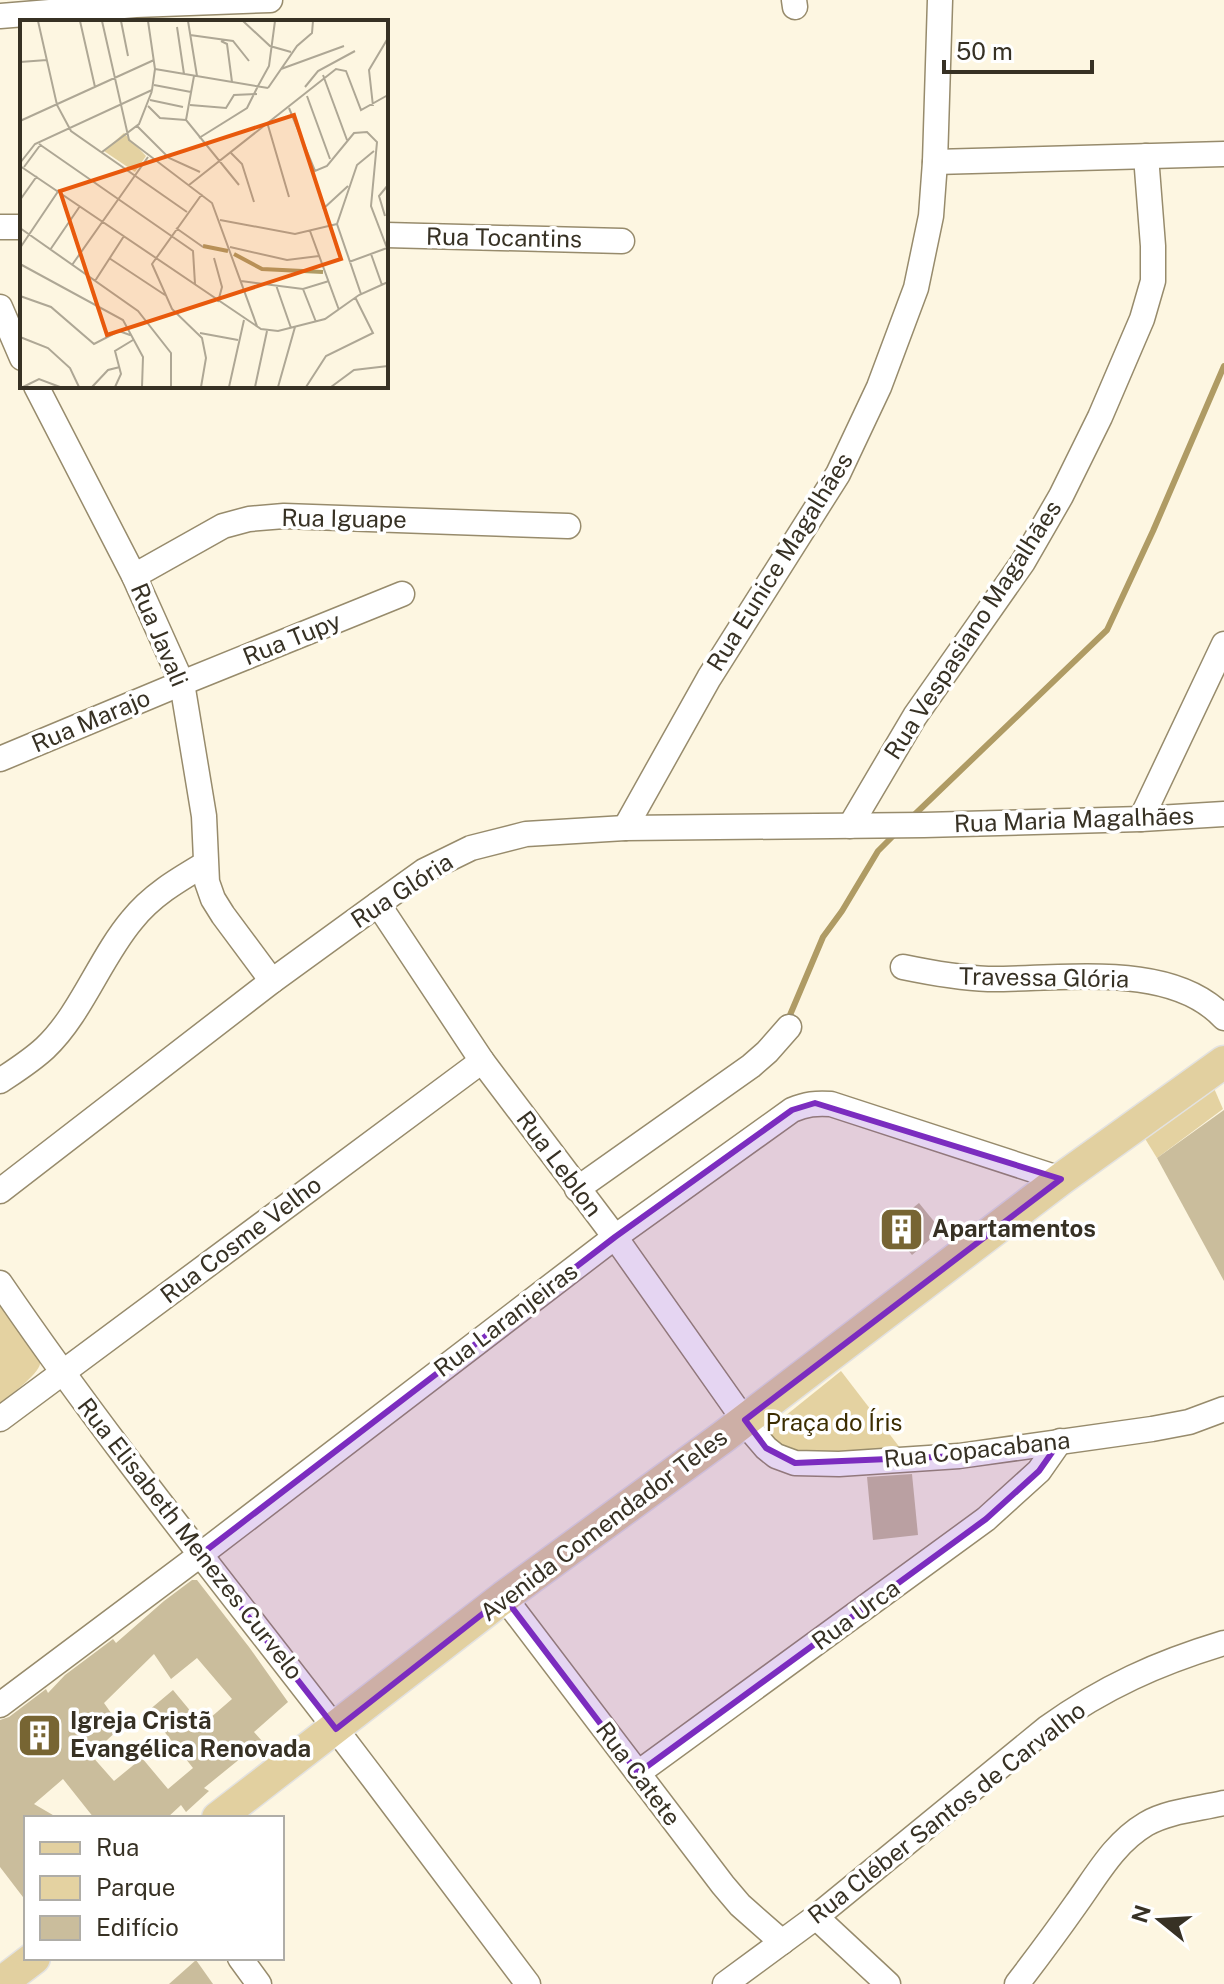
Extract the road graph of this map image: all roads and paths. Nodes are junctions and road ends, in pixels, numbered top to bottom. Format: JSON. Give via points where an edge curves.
{"nodes":[{"id":1,"x":270,"y":0,"type":"edge"},
{"id":2,"x":940,"y":0,"type":"edge"},
{"id":3,"x":0,"y":16,"type":"edge"},
{"id":4,"x":1224,"y":154,"type":"edge"},
{"id":5,"x":1146,"y":156,"type":"junction"},
{"id":6,"x":935,"y":162,"type":"junction"},
{"id":7,"x":388,"y":235,"type":"edge"},
{"id":8,"x":622,"y":241,"type":"dead end"},
{"id":9,"x":0,"y":307,"type":"edge"},
{"id":10,"x":20,"y":353,"type":"edge"},
{"id":11,"x":37,"y":388,"type":"edge"},
{"id":12,"x":568,"y":526,"type":"dead end"},
{"id":13,"x":134,"y":576,"type":"junction"},
{"id":14,"x":402,"y":594,"type":"dead end"},
{"id":15,"x":1224,"y":644,"type":"edge"},
{"id":16,"x":182,"y":683,"type":"junction"},
{"id":17,"x":0,"y":759,"type":"edge"},
{"id":18,"x":1224,"y":814,"type":"edge"},
{"id":19,"x":1141,"y":819,"type":"junction"},
{"id":20,"x":850,"y":826,"type":"junction"},
{"id":21,"x":889,"y":826,"type":"joint"},
{"id":22,"x":625,"y":828,"type":"junction"},
{"id":23,"x":205,"y":864,"type":"junction"},
{"id":24,"x":378,"y":904,"type":"junction"},
{"id":25,"x":903,"y":967,"type":"dead end"},
{"id":26,"x":272,"y":981,"type":"junction"},
{"id":27,"x":1224,"y":1018,"type":"edge"},
{"id":28,"x":789,"y":1027,"type":"dead end"},
{"id":29,"x":482,"y":1061,"type":"junction"},
{"id":30,"x":1224,"y":1062,"type":"edge"},
{"id":31,"x":0,"y":1081,"type":"edge"},
{"id":32,"x":1061,"y":1179,"type":"junction"},
{"id":33,"x":570,"y":1180,"type":"junction"},
{"id":34,"x":0,"y":1191,"type":"edge"},
{"id":35,"x":615,"y":1237,"type":"junction"},
{"id":36,"x":0,"y":1283,"type":"edge"},
{"id":37,"x":62,"y":1372,"type":"junction"},
{"id":38,"x":1224,"y":1409,"type":"edge"},
{"id":39,"x":0,"y":1419,"type":"edge"},
{"id":40,"x":745,"y":1420,"type":"junction"},
{"id":41,"x":1060,"y":1441,"type":"junction"},
{"id":42,"x":200,"y":1555,"type":"junction"},
{"id":43,"x":504,"y":1597,"type":"junction"},
{"id":44,"x":1224,"y":1643,"type":"edge"},
{"id":45,"x":0,"y":1705,"type":"edge"},
{"id":46,"x":336,"y":1729,"type":"junction"},
{"id":47,"x":638,"y":1773,"type":"junction"},
{"id":48,"x":1224,"y":1803,"type":"edge"},
{"id":49,"x":221,"y":1816,"type":"edge"},
{"id":50,"x":816,"y":1917,"type":"junction"},
{"id":51,"x":782,"y":1942,"type":"junction"},
{"id":52,"x":31,"y":1960,"type":"edge"},
{"id":53,"x":241,"y":1960,"type":"edge"},
{"id":54,"x":0,"y":1984,"type":"edge"},
{"id":55,"x":259,"y":1984,"type":"edge"},
{"id":56,"x":528,"y":1984,"type":"edge"},
{"id":57,"x":725,"y":1984,"type":"edge"},
{"id":58,"x":888,"y":1984,"type":"edge"},
{"id":59,"x":1017,"y":1984,"type":"edge"}],
"edges":[{"from":1,"to":3,"type":"street"},
{"from":2,"to":6,"type":"street","name":"Rua Eunice Magalhães"},
{"from":4,"to":5,"type":"street"},
{"from":5,"to":6,"type":"street"},
{"from":5,"to":20,"type":"street","name":"Rua Vespasiano Magalhães","via":[[1153,281],[1100,417],[1023,562],[915,716]]},
{"from":6,"to":22,"type":"street","name":"Rua Eunice Magalhães","via":[[931,216],[916,288],[879,387],[838,474],[709,678]]},
{"from":7,"to":8,"type":"street","name":"Rua Tocantins"},
{"from":9,"to":10,"type":"street"},
{"from":11,"to":13,"type":"street","name":"Rua Javali"},
{"from":12,"to":13,"type":"street","name":"Rua Iguape","via":[[249,519],[223,526]]},
{"from":13,"to":16,"type":"street","name":"Rua Javali"},
{"from":14,"to":16,"type":"street","name":"Rua Tupy"},
{"from":15,"to":19,"type":"street"},
{"from":16,"to":17,"type":"street","name":"Rua Marajo"},
{"from":16,"to":23,"type":"street","name":"Rua Javali","via":[[204,816]]},
{"from":18,"to":19,"type":"street","name":"Rua Maria Magalhães"},
{"from":19,"to":21,"type":"street","name":"Rua Maria Magalhães"},
{"from":20,"to":21,"type":"street","name":"Rua Glória"},
{"from":20,"to":22,"type":"street","name":"Rua Glória"},
{"from":22,"to":24,"type":"street","name":"Rua Glória","via":[[526,834],[471,848],[424,871]]},
{"from":23,"to":26,"type":"street","name":"Rua Javali","via":[[213,899]]},
{"from":23,"to":31,"type":"street","via":[[159,892],[133,919],[46,1047]]},
{"from":24,"to":26,"type":"street","name":"Rua Glória"},
{"from":24,"to":29,"type":"street","name":"Rua Leblon"},
{"from":25,"to":27,"type":"street","name":"Travessa Glória","via":[[958,978],[1140,979],[1201,999]]},
{"from":26,"to":34,"type":"street","name":"Rua Glória"},
{"from":28,"to":33,"type":"street","via":[[751,1066]]},
{"from":29,"to":33,"type":"street","name":"Rua Leblon"},
{"from":29,"to":37,"type":"street","name":"Rua Cosme Velho"},
{"from":30,"to":32,"type":"main road","name":"Avenida Comendador Teles"},
{"from":32,"to":35,"type":"street","name":"Rua Laranjeiras","via":[[815,1103],[792,1110]]},
{"from":32,"to":40,"type":"main road","name":"Avenida Comendador Teles"},
{"from":33,"to":35,"type":"street","name":"Rua Leblon"},
{"from":35,"to":40,"type":"street","name":"Rua Leblon"},
{"from":35,"to":42,"type":"street","name":"Rua Laranjeiras"},
{"from":36,"to":37,"type":"street","name":"Rua Elisabeth Menezes Curvelo"},
{"from":37,"to":39,"type":"street","name":"Rua Cosme Velho"},
{"from":37,"to":42,"type":"street","name":"Rua Elisabeth Menezes Curvelo"},
{"from":38,"to":41,"type":"street","name":"Rua Copacabana","via":[[1189,1422]]},
{"from":40,"to":41,"type":"street","name":"Rua Copacabana","via":[[766,1448],[795,1463],[959,1456]]},
{"from":40,"to":43,"type":"main road","name":"Avenida Comendador Teles"},
{"from":41,"to":47,"type":"street","name":"Rua Urca","via":[[1039,1471],[986,1519]]},
{"from":42,"to":45,"type":"street","name":"Rua Laranjeiras"},
{"from":42,"to":46,"type":"street","name":"Rua Elisabeth Menezes Curvelo"},
{"from":43,"to":46,"type":"main road","name":"Avenida Comendador Teles"},
{"from":43,"to":47,"type":"street","name":"Rua Catete"},
{"from":44,"to":50,"type":"street","name":"Rua Cléber Santos de Carvalho","via":[[1120,1682],[1079,1705]]},
{"from":46,"to":49,"type":"main road","name":"Avenida Comendador Teles"},
{"from":46,"to":56,"type":"street","name":"Rua Elisabeth Menezes Curvelo"},
{"from":47,"to":51,"type":"street","name":"Rua Catete","via":[[740,1905]]},
{"from":48,"to":59,"type":"street","via":[[1167,1815],[1127,1838]]},
{"from":50,"to":51,"type":"street","name":"Rua Cléber Santos de Carvalho"},
{"from":50,"to":58,"type":"street"},
{"from":51,"to":57,"type":"street","name":"Rua Cléber Santos de Carvalho"},
{"from":52,"to":54,"type":"main road"},
{"from":53,"to":55,"type":"street"}]}
